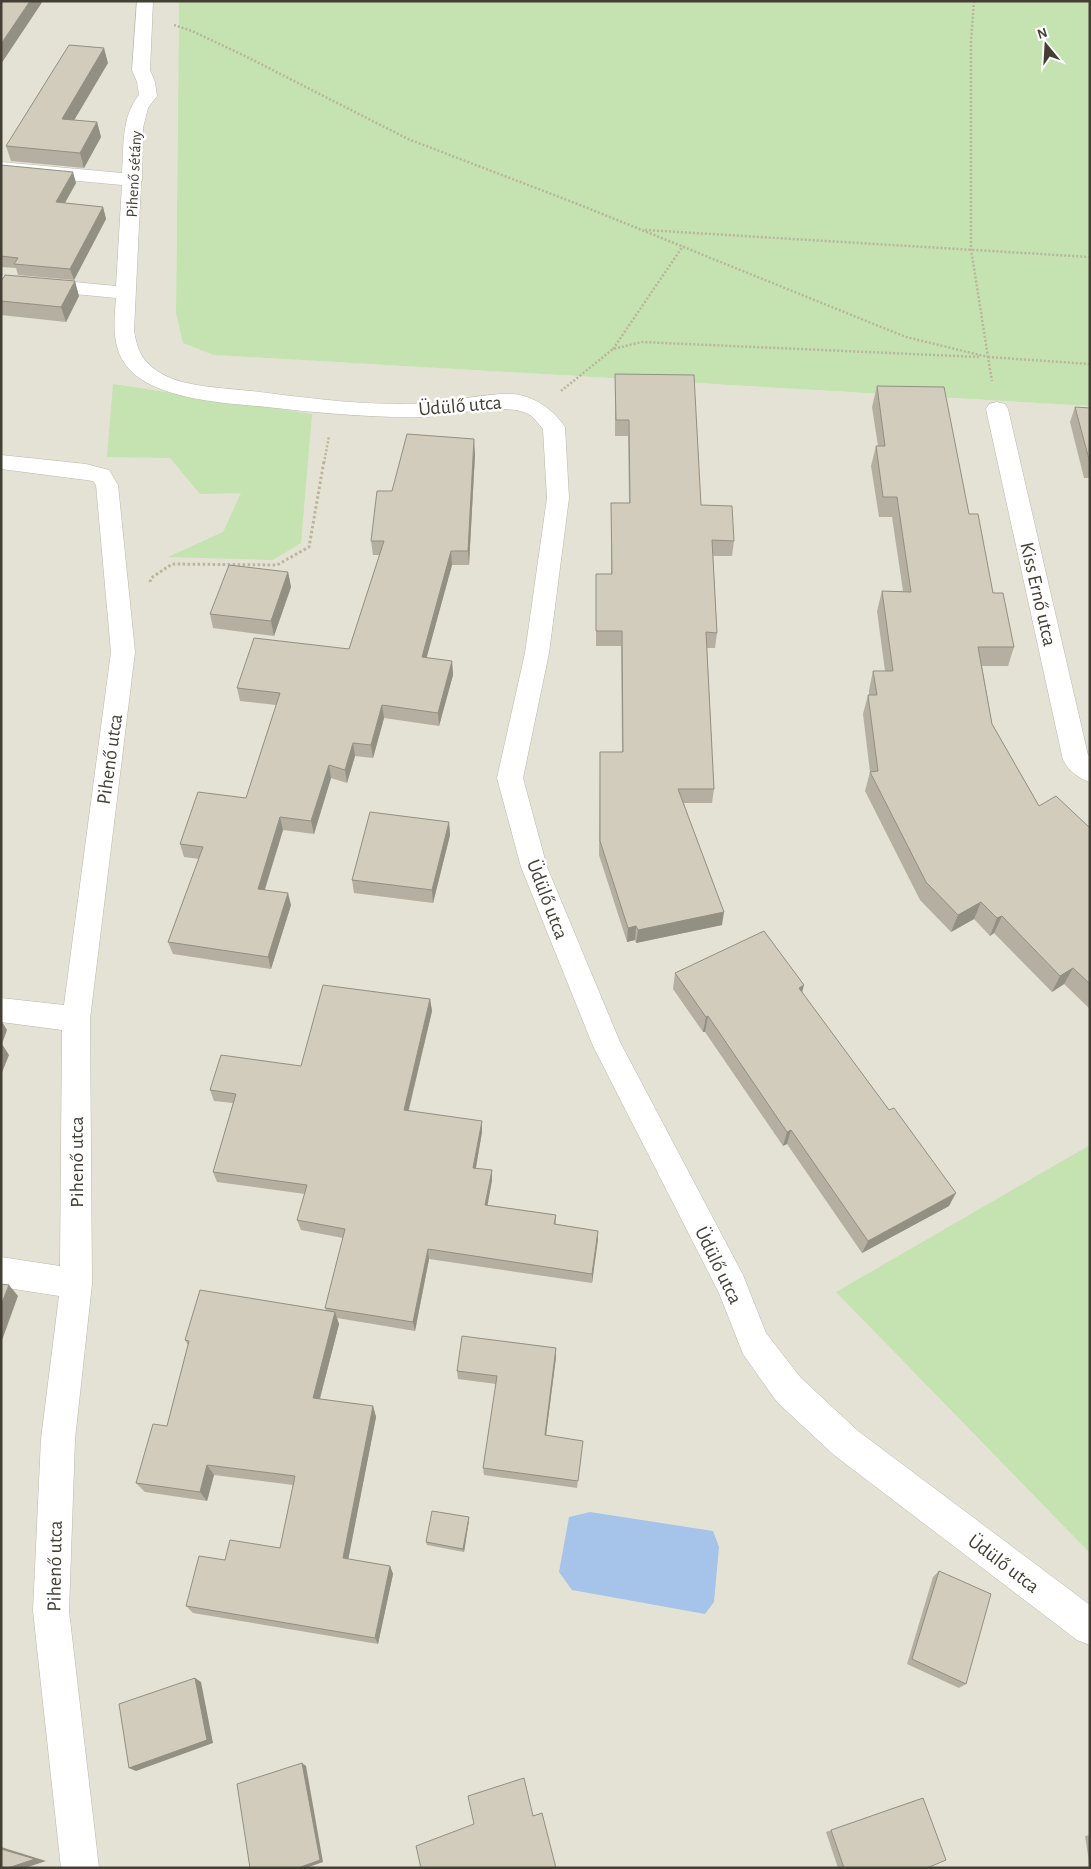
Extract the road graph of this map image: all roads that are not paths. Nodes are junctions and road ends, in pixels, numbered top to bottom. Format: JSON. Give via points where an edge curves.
{"nodes":[{"id":1,"x":145,"y":8,"type":"edge"},
{"id":2,"x":1,"y":168,"type":"edge"},
{"id":3,"x":133,"y":180,"type":"junction"},
{"id":4,"x":1,"y":280,"type":"edge"},
{"id":5,"x":125,"y":293,"type":"junction"},
{"id":6,"x":128,"y":352,"type":"joint"},
{"id":7,"x":997,"y":409,"type":"road end"},
{"id":8,"x":1,"y":462,"type":"edge"},
{"id":9,"x":1090,"y":772,"type":"edge"},
{"id":10,"x":1,"y":1010,"type":"edge"},
{"id":11,"x":76,"y":1019,"type":"junction"},
{"id":12,"x":1,"y":1272,"type":"edge"},
{"id":13,"x":76,"y":1284,"type":"junction"},
{"id":14,"x":1090,"y":1627,"type":"edge"},
{"id":15,"x":80,"y":1868,"type":"edge"}],
"edges":[{"from":1,"to":3,"type":"street","name":"Pihenő sétány","via":[[140,70],[148,96],[140,107],[134,128]]},
{"from":2,"to":3,"type":"street"},
{"from":3,"to":5,"type":"street","name":"Pihenő sétány"},
{"from":4,"to":5,"type":"street"},
{"from":5,"to":6,"type":"street","name":"Pihenő sétány","via":[[124,331]]},
{"from":6,"to":14,"type":"street","name":"Üdülő utca","via":[[137,365],[155,379],[195,392],[343,409],[426,410],[512,401],[538,410],[554,428],[558,498],[537,653],[510,778],[534,867],[607,1046],[732,1286],[754,1343],[789,1390],[846,1443]]},
{"from":7,"to":9,"type":"street","name":"Kiss Ernő utca","via":[[1076,760]]},
{"from":8,"to":11,"type":"street","name":"Pihenő utca","via":[[101,475],[107,485],[123,652]]},
{"from":10,"to":11,"type":"street"},
{"from":11,"to":13,"type":"street","name":"Pihenő utca"},
{"from":12,"to":13,"type":"street"},
{"from":13,"to":15,"type":"street","name":"Pihenő utca","via":[[58,1439],[51,1611]]}]}
